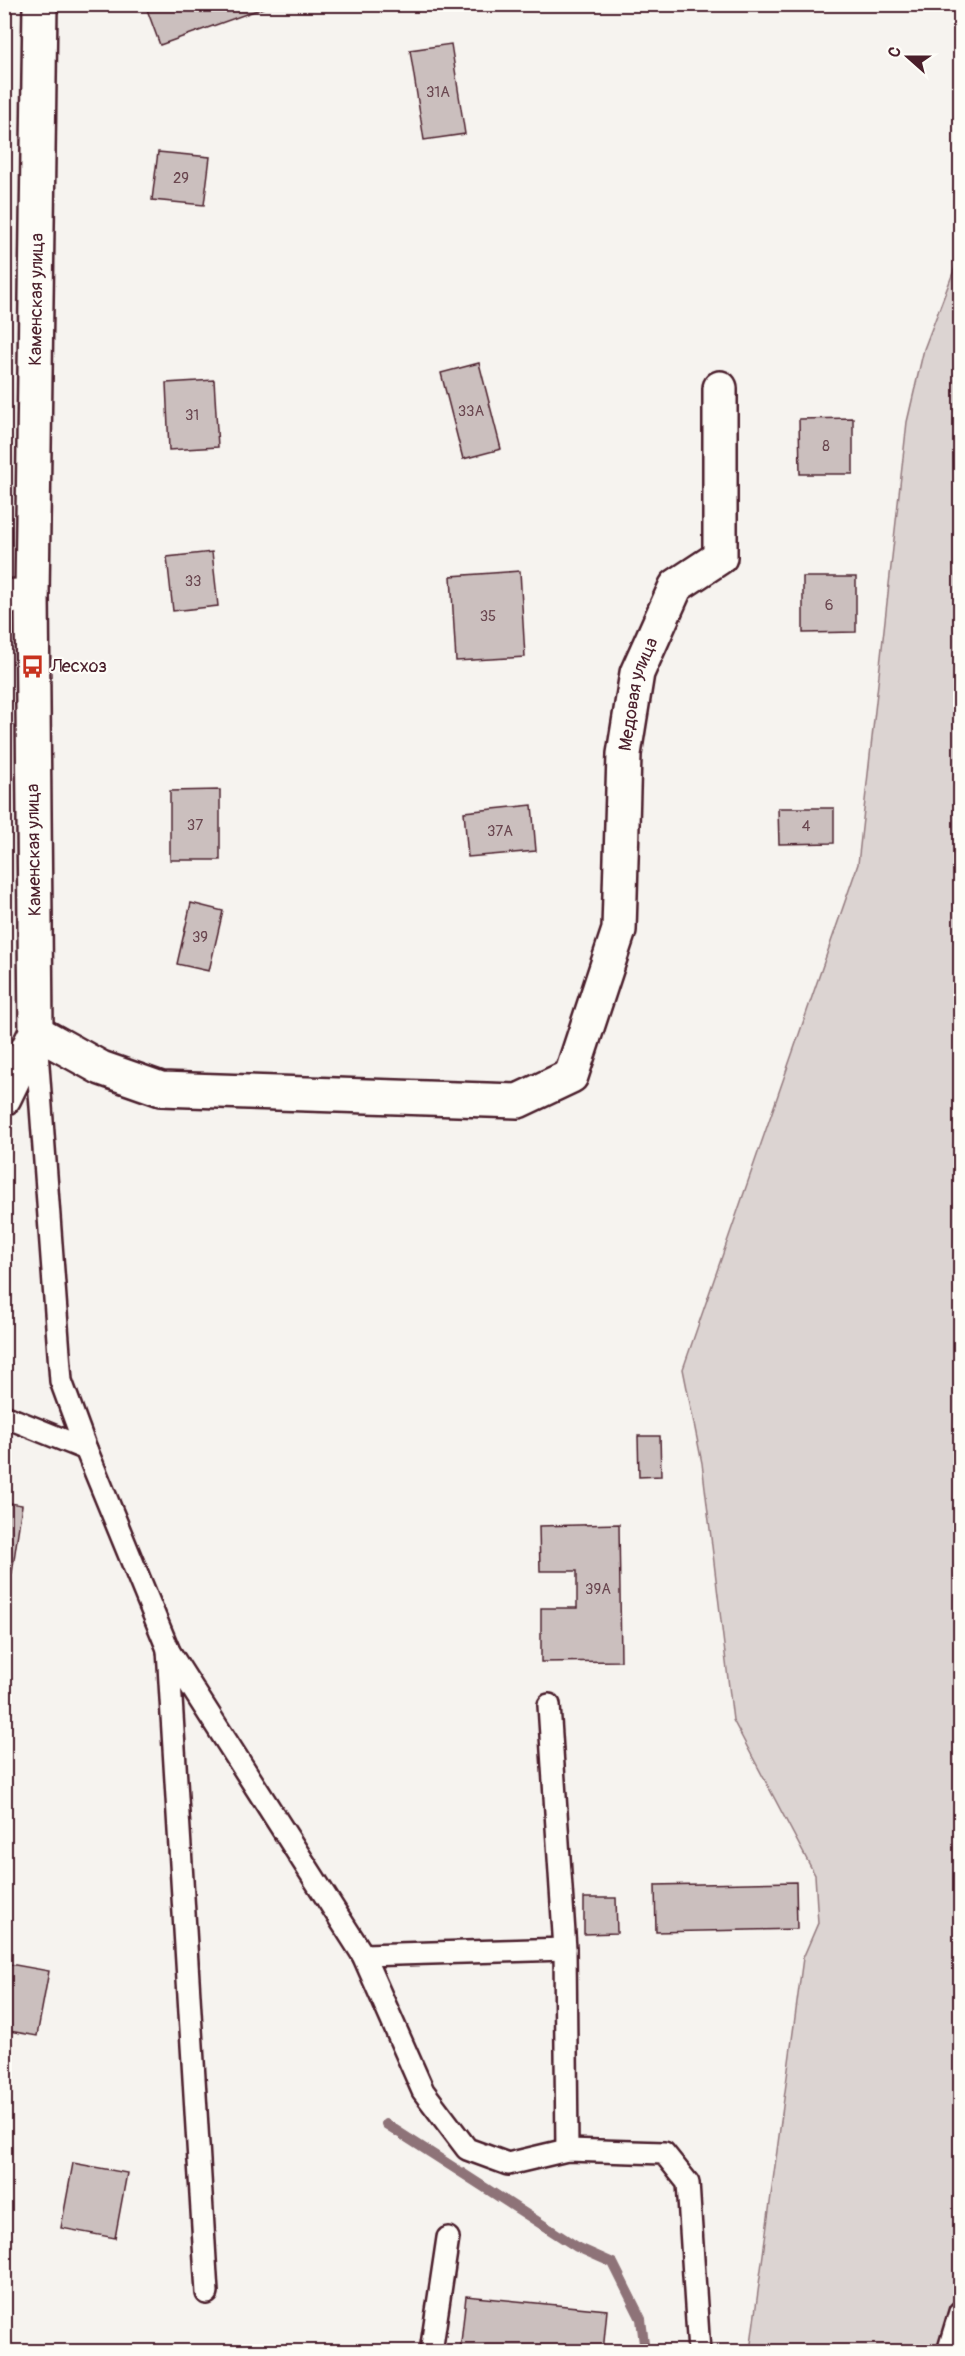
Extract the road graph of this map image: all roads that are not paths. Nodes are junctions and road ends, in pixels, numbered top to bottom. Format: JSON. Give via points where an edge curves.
{"nodes":[{"id":1,"x":40,"y":4,"type":"edge"},
{"id":2,"x":720,"y":388,"type":"dead end"},
{"id":3,"x":18,"y":596,"type":"edge"},
{"id":4,"x":36,"y":1032,"type":"junction"},
{"id":5,"x":4,"y":1098,"type":"edge"},
{"id":6,"x":4,"y":1416,"type":"edge"},
{"id":7,"x":86,"y":1449,"type":"junction"},
{"id":8,"x":168,"y":1649,"type":"junction"},
{"id":9,"x":549,"y":1705,"type":"dead end"},
{"id":10,"x":565,"y":1949,"type":"junction"},
{"id":11,"x":363,"y":1955,"type":"junction"},
{"id":12,"x":567,"y":2150,"type":"junction"},
{"id":13,"x":448,"y":2238,"type":"dead end"},
{"id":14,"x":207,"y":2293,"type":"dead end"},
{"id":15,"x":960,"y":2312,"type":"edge"},
{"id":16,"x":431,"y":2352,"type":"edge"},
{"id":17,"x":699,"y":2352,"type":"edge"},
{"id":18,"x":948,"y":2352,"type":"edge"}],
"edges":[{"from":1,"to":3,"type":"street","name":"Каменская улица"},
{"from":2,"to":4,"type":"street","name":"Медовая улица","via":[[720,557],[676,586],[638,672],[624,754],[620,930],[571,1076],[518,1101],[161,1089],[101,1068]]},
{"from":3,"to":4,"type":"street","name":"Каменская улица"},
{"from":4,"to":5,"type":"street","name":"Каменская улица"},
{"from":4,"to":7,"type":"lane","via":[[61,1381]]},
{"from":6,"to":7,"type":"lane"},
{"from":7,"to":8,"type":"lane"},
{"from":8,"to":11,"type":"lane"},
{"from":8,"to":14,"type":"lane"},
{"from":9,"to":10,"type":"lane"},
{"from":10,"to":11,"type":"lane"},
{"from":10,"to":12,"type":"lane"},
{"from":11,"to":12,"type":"lane","via":[[423,2091],[467,2149],[508,2164]]},
{"from":12,"to":17,"type":"lane","via":[[664,2153],[688,2183]]},
{"from":13,"to":16,"type":"lane"},
{"from":15,"to":18,"type":"lane"}]}
